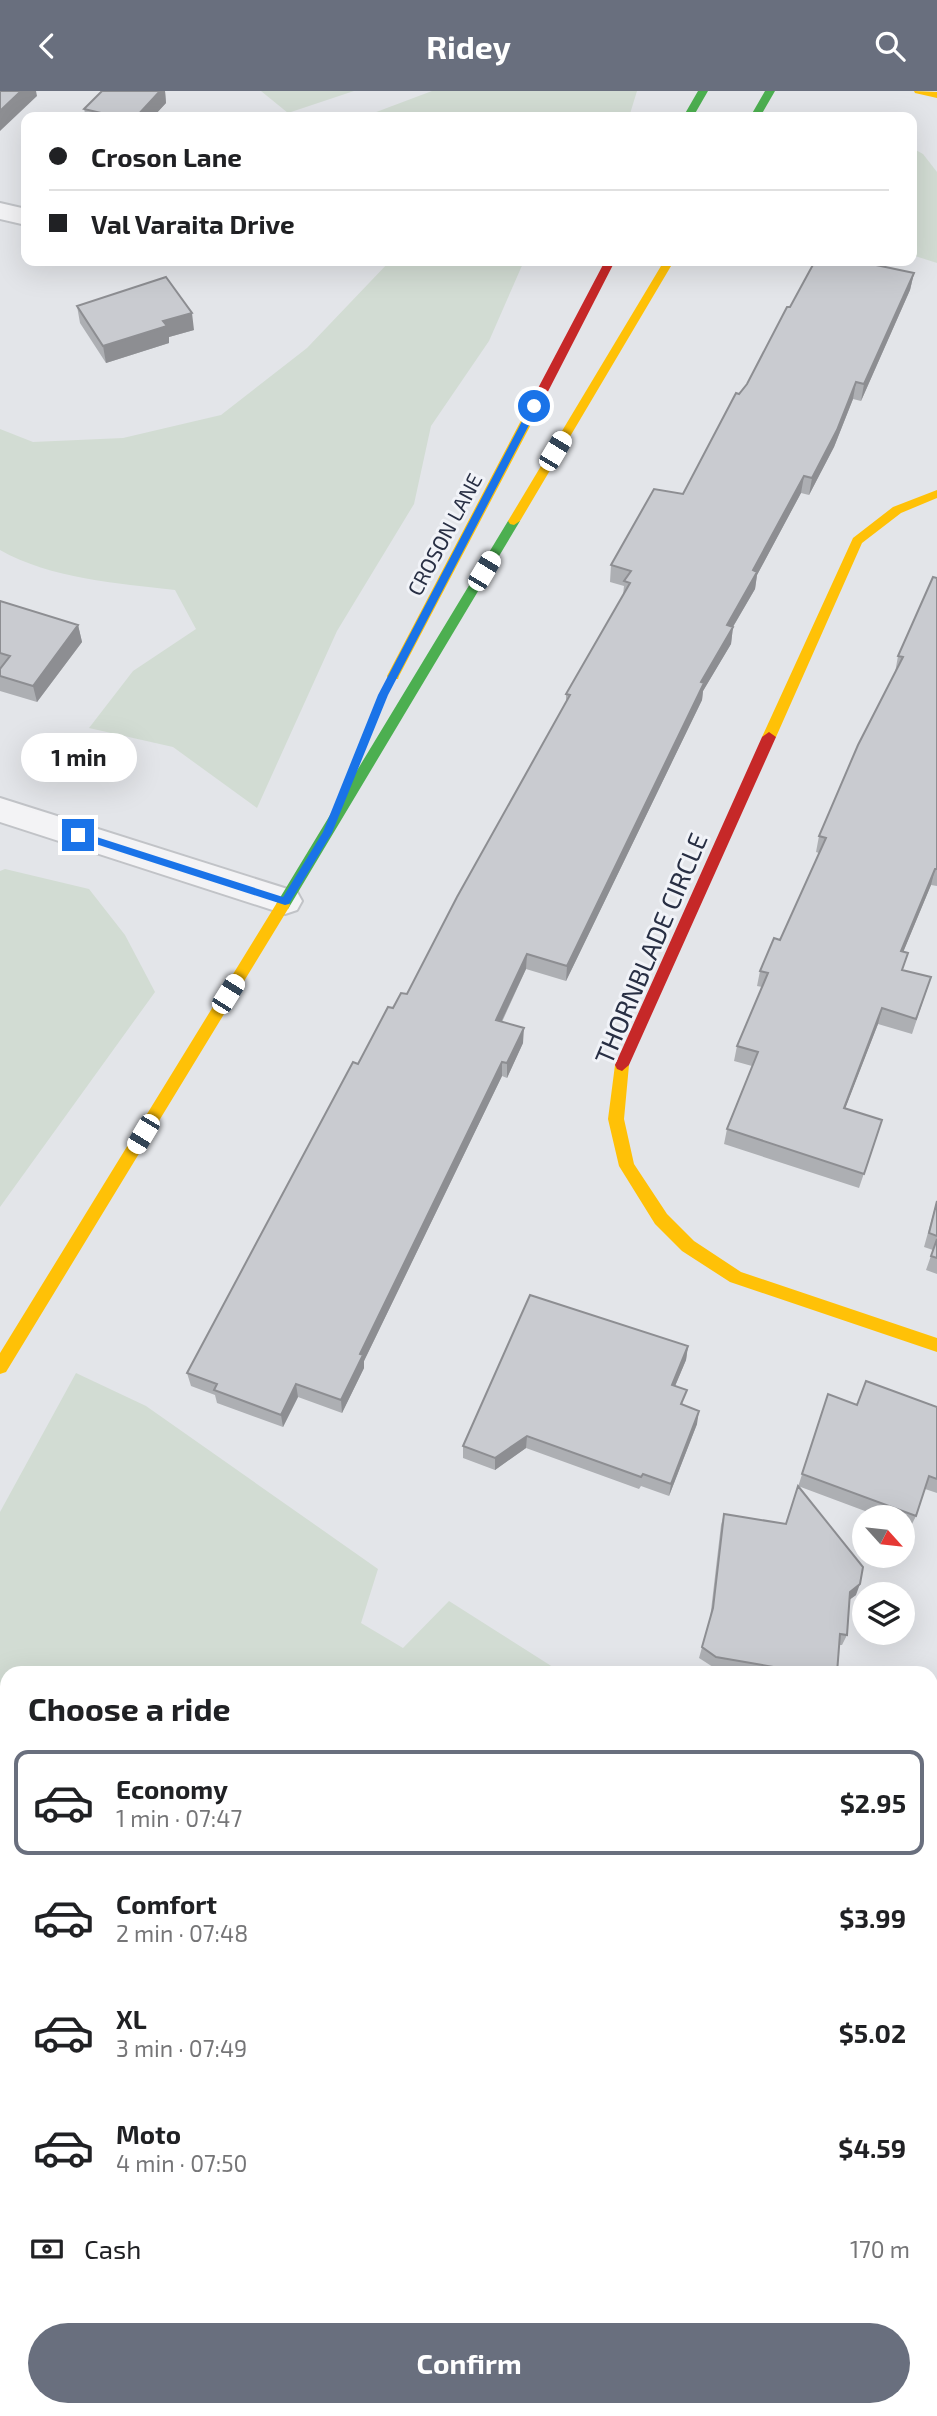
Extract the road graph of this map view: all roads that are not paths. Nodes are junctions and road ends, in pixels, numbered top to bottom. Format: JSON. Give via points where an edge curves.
{"nodes":[{"id":1,"x":703,"y":91,"type":"edge"},
{"id":2,"x":770,"y":91,"type":"edge"},
{"id":3,"x":919,"y":91,"type":"edge"},
{"id":4,"x":937,"y":95,"type":"edge"},
{"id":5,"x":691,"y":112,"type":"edge"},
{"id":6,"x":758,"y":112,"type":"edge"},
{"id":7,"x":0,"y":211,"type":"edge"},
{"id":8,"x":21,"y":216,"type":"edge"},
{"id":9,"x":607,"y":266,"type":"edge"},
{"id":10,"x":666,"y":266,"type":"edge"},
{"id":11,"x":937,"y":493,"type":"edge"},
{"id":12,"x":383,"y":695,"type":"dead end"},
{"id":13,"x":368,"y":733,"type":"dead end"},
{"id":14,"x":0,"y":810,"type":"edge"},
{"id":15,"x":327,"y":833,"type":"junction"},
{"id":16,"x":285,"y":901,"type":"junction"},
{"id":17,"x":937,"y":1345,"type":"edge"},
{"id":18,"x":0,"y":1367,"type":"edge"}],
"edges":[{"from":1,"to":5,"type":"main road"},
{"from":2,"to":6,"type":"main road"},
{"from":3,"to":4,"type":"main road"},
{"from":7,"to":8,"type":"street"},
{"from":9,"to":12,"type":"main road","name":"CROSON LANE"},
{"from":10,"to":15,"type":"main road","name":"CROSON LANE"},
{"from":11,"to":17,"type":"main road","name":"THORNBLADE CIRCLE","via":[[897,510],[857,541],[620,1070],[616,1119],[627,1166],[661,1219],[688,1246],[736,1276]]},
{"from":13,"to":15,"type":"main road","name":"CROSON LANE"},
{"from":14,"to":16,"type":"street"},
{"from":15,"to":16,"type":"main road","name":"CROSON LANE"},
{"from":16,"to":18,"type":"main road","name":"CROSON LANE"}]}
